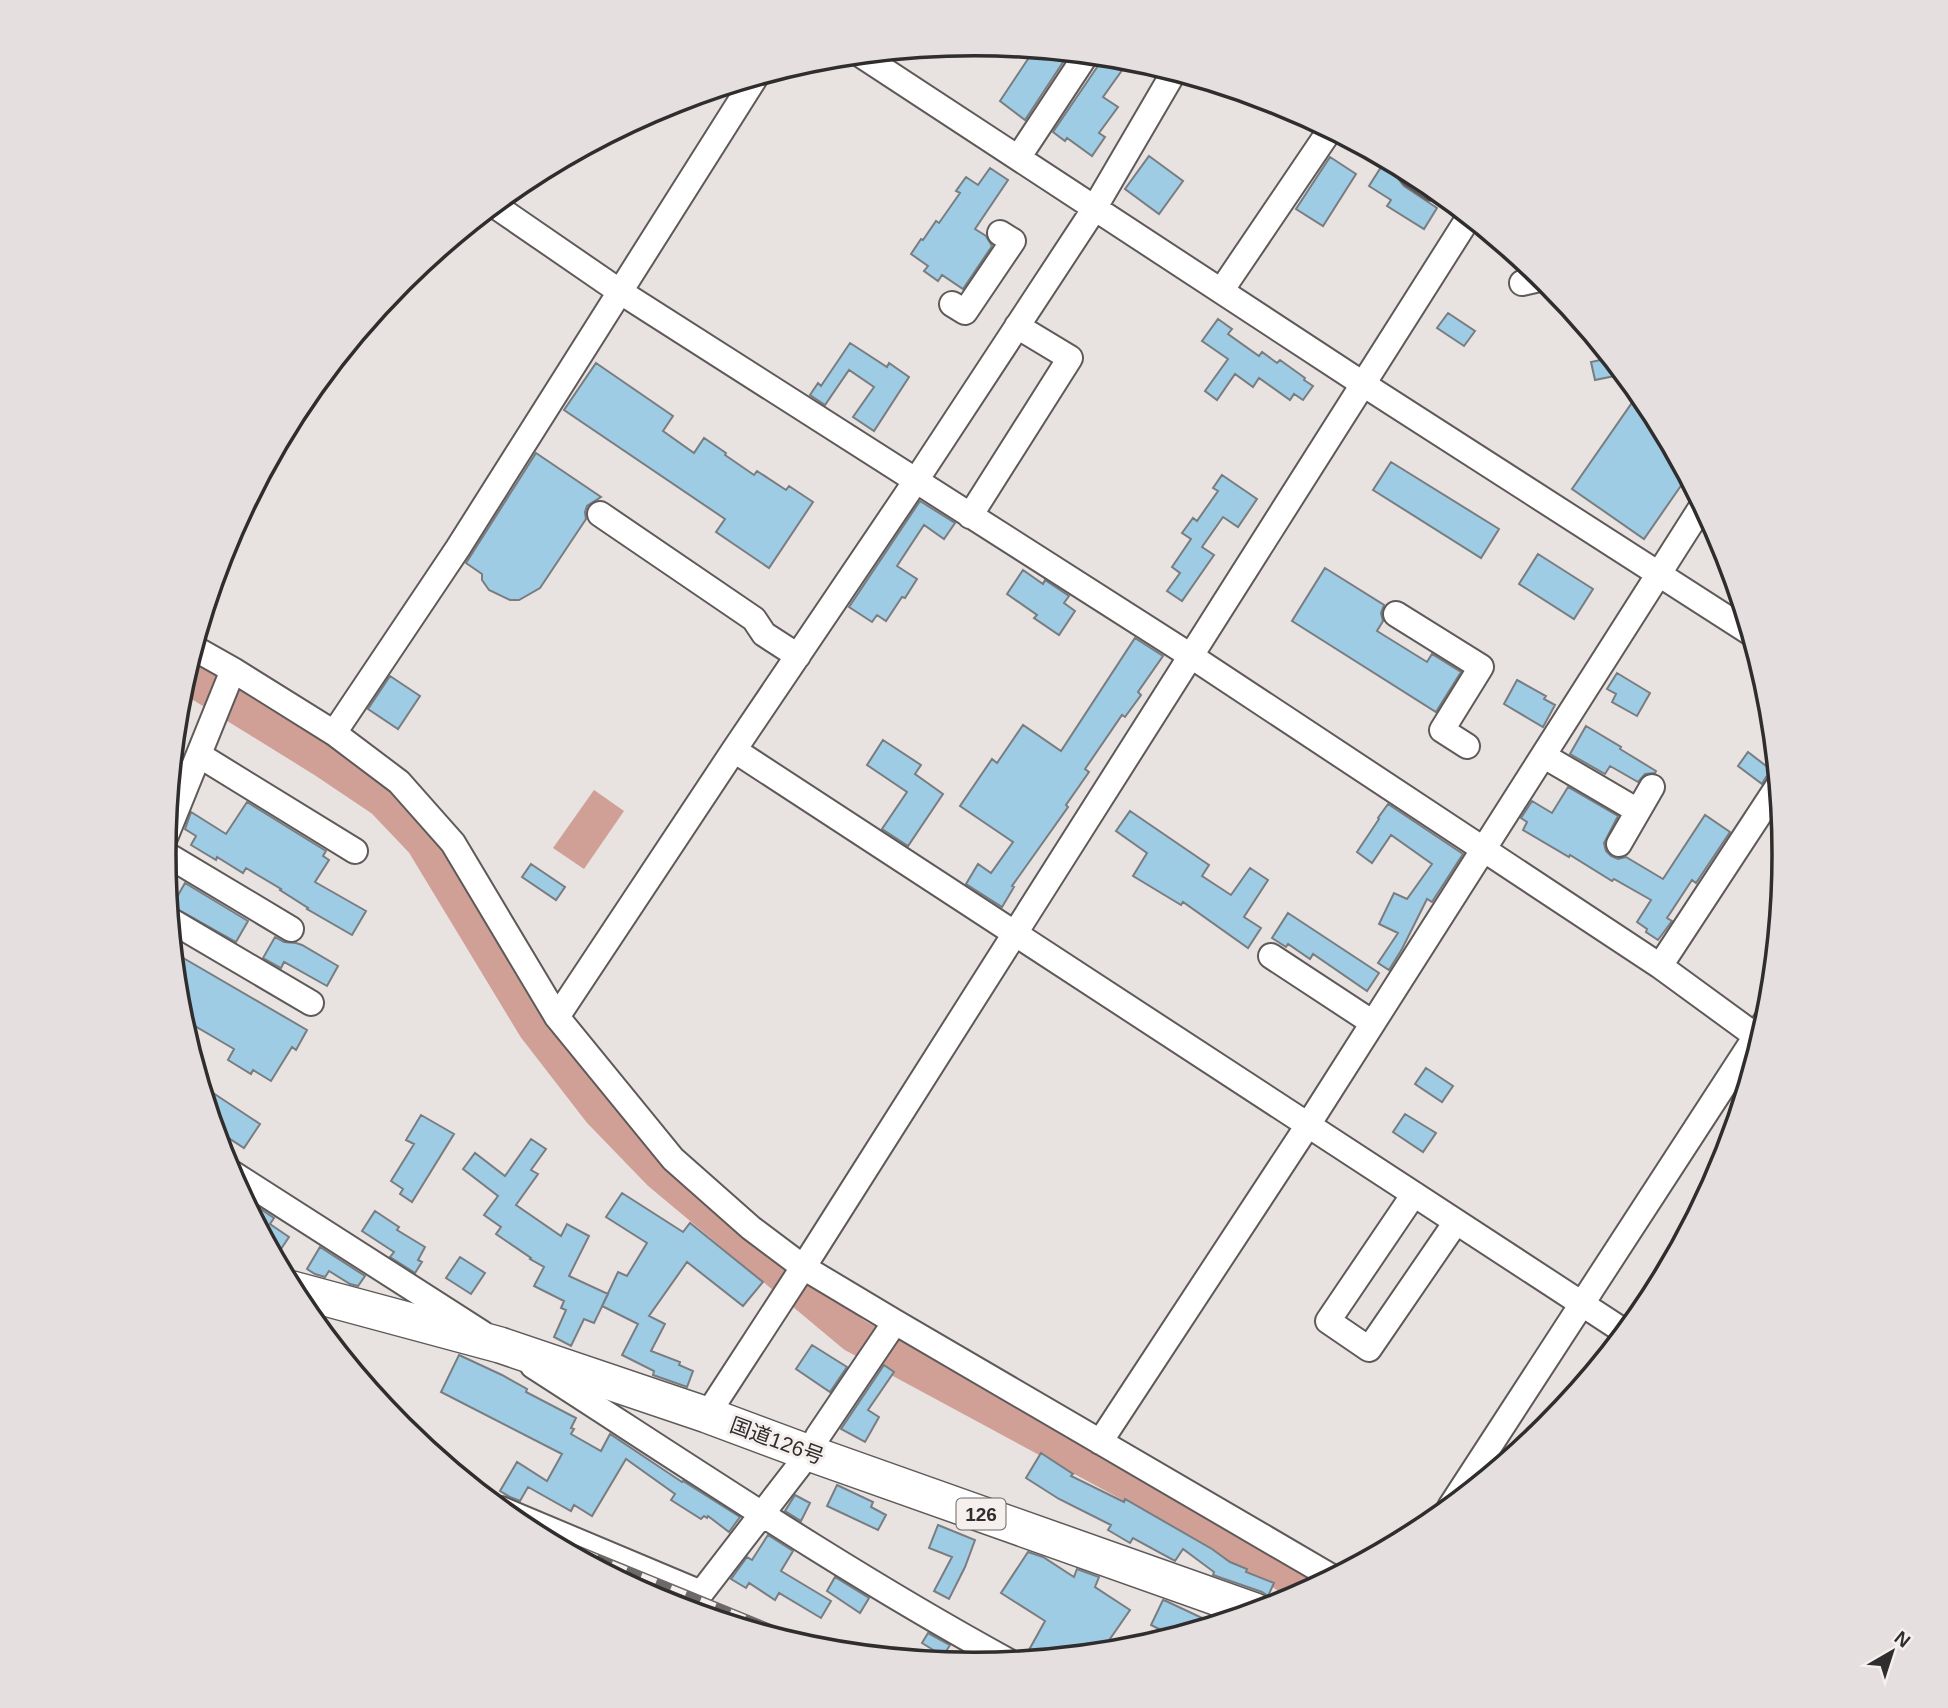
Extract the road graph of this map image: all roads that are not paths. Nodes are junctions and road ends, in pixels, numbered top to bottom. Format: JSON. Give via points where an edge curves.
{"nodes":[{"id":1,"x":873,"y":63,"type":"edge"},
{"id":2,"x":1080,"y":63,"type":"edge"},
{"id":3,"x":1169,"y":80,"type":"edge"},
{"id":4,"x":748,"y":89,"type":"edge"},
{"id":5,"x":1325,"y":137,"type":"edge"},
{"id":6,"x":1018,"y":158,"type":"junction"},
{"id":7,"x":1094,"y":208,"type":"junction"},
{"id":8,"x":502,"y":211,"type":"edge"},
{"id":9,"x":1464,"y":224,"type":"edge"},
{"id":10,"x":1000,"y":233,"type":"dead end"},
{"id":11,"x":1221,"y":291,"type":"junction"},
{"id":12,"x":619,"y":292,"type":"junction"},
{"id":13,"x":952,"y":304,"type":"dead end"},
{"id":14,"x":1017,"y":326,"type":"junction"},
{"id":15,"x":1363,"y":384,"type":"junction"},
{"id":16,"x":915,"y":482,"type":"junction"},
{"id":17,"x":600,"y":514,"type":"dead end"},
{"id":18,"x":1696,"y":515,"type":"edge"},
{"id":19,"x":970,"y":516,"type":"junction"},
{"id":20,"x":1659,"y":574,"type":"junction"},
{"id":21,"x":1396,"y":614,"type":"dead end"},
{"id":22,"x":1738,"y":625,"type":"edge"},
{"id":23,"x":201,"y":654,"type":"edge"},
{"id":24,"x":798,"y":656,"type":"junction"},
{"id":25,"x":1191,"y":656,"type":"junction"},
{"id":26,"x":230,"y":676,"type":"junction"},
{"id":27,"x":334,"y":733,"type":"junction"},
{"id":28,"x":1467,"y":746,"type":"dead end"},
{"id":29,"x":734,"y":750,"type":"junction"},
{"id":30,"x":1544,"y":756,"type":"junction"},
{"id":31,"x":189,"y":759,"type":"edge"},
{"id":32,"x":1652,"y":787,"type":"dead end"},
{"id":33,"x":179,"y":792,"type":"edge"},
{"id":34,"x":1770,"y":799,"type":"edge"},
{"id":35,"x":1638,"y":811,"type":"junction"},
{"id":36,"x":1619,"y":844,"type":"dead end"},
{"id":37,"x":1483,"y":850,"type":"junction"},
{"id":38,"x":355,"y":851,"type":"dead end"},
{"id":39,"x":176,"y":860,"type":"edge"},
{"id":40,"x":180,"y":926,"type":"edge"},
{"id":41,"x":291,"y":929,"type":"dead end"},
{"id":42,"x":1014,"y":933,"type":"junction"},
{"id":43,"x":1271,"y":956,"type":"dead end"},
{"id":44,"x":1660,"y":966,"type":"junction"},
{"id":45,"x":311,"y":1003,"type":"dead end"},
{"id":46,"x":557,"y":1017,"type":"junction"},
{"id":47,"x":1373,"y":1023,"type":"junction"},
{"id":48,"x":1753,"y":1027,"type":"edge"},
{"id":49,"x":1747,"y":1054,"type":"edge"},
{"id":50,"x":1308,"y":1125,"type":"junction"},
{"id":51,"x":247,"y":1183,"type":"edge"},
{"id":52,"x":1414,"y":1194,"type":"junction"},
{"id":53,"x":1456,"y":1222,"type":"junction"},
{"id":54,"x":803,"y":1267,"type":"junction"},
{"id":55,"x":308,"y":1293,"type":"edge"},
{"id":56,"x":1582,"y":1304,"type":"junction"},
{"id":57,"x":895,"y":1322,"type":"junction"},
{"id":58,"x":1617,"y":1327,"type":"edge"},
{"id":59,"x":500,"y":1345,"type":"junction"},
{"id":60,"x":707,"y":1415,"type":"junction"},
{"id":61,"x":1100,"y":1442,"type":"junction"},
{"id":62,"x":809,"y":1453,"type":"junction"},
{"id":63,"x":1466,"y":1482,"type":"edge"},
{"id":64,"x":762,"y":1514,"type":"junction"},
{"id":65,"x":570,"y":1542,"type":"edge"},
{"id":66,"x":1323,"y":1572,"type":"edge"},
{"id":67,"x":693,"y":1600,"type":"edge"},
{"id":68,"x":694,"y":1601,"type":"edge"},
{"id":69,"x":1241,"y":1606,"type":"edge"},
{"id":70,"x":990,"y":1651,"type":"edge"}],
"edges":[{"from":1,"to":6,"type":"street"},
{"from":2,"to":6,"type":"street"},
{"from":3,"to":7,"type":"street"},
{"from":4,"to":12,"type":"street"},
{"from":5,"to":11,"type":"street"},
{"from":6,"to":7,"type":"street"},
{"from":7,"to":11,"type":"street"},
{"from":7,"to":14,"type":"street"},
{"from":8,"to":12,"type":"street"},
{"from":9,"to":15,"type":"street"},
{"from":10,"to":13,"type":"street","via":[[1013,242],[965,312]]},
{"from":11,"to":15,"type":"street"},
{"from":12,"to":16,"type":"street"},
{"from":12,"to":27,"type":"street","via":[[458,548]]},
{"from":14,"to":16,"type":"street"},
{"from":14,"to":19,"type":"street","via":[[1070,358]]},
{"from":15,"to":20,"type":"street"},
{"from":15,"to":25,"type":"street"},
{"from":16,"to":19,"type":"street"},
{"from":16,"to":24,"type":"street"},
{"from":17,"to":24,"type":"street","via":[[754,619],[764,634]]},
{"from":18,"to":20,"type":"street"},
{"from":19,"to":25,"type":"street"},
{"from":20,"to":22,"type":"street"},
{"from":20,"to":30,"type":"street"},
{"from":21,"to":28,"type":"street","via":[[1481,667],[1441,730]]},
{"from":23,"to":26,"type":"street"},
{"from":24,"to":29,"type":"street"},
{"from":25,"to":37,"type":"street"},
{"from":25,"to":42,"type":"street"},
{"from":26,"to":27,"type":"street"},
{"from":26,"to":31,"type":"street"},
{"from":27,"to":46,"type":"street","via":[[399,782],[453,843]]},
{"from":29,"to":42,"type":"street"},
{"from":29,"to":46,"type":"street"},
{"from":30,"to":35,"type":"street"},
{"from":30,"to":37,"type":"street"},
{"from":31,"to":33,"type":"street"},
{"from":31,"to":38,"type":"street"},
{"from":32,"to":35,"type":"street"},
{"from":34,"to":44,"type":"street"},
{"from":35,"to":36,"type":"street"},
{"from":37,"to":44,"type":"street"},
{"from":37,"to":47,"type":"street"},
{"from":39,"to":41,"type":"street"},
{"from":40,"to":45,"type":"street"},
{"from":42,"to":50,"type":"street"},
{"from":42,"to":54,"type":"street"},
{"from":43,"to":47,"type":"street"},
{"from":44,"to":48,"type":"street"},
{"from":46,"to":54,"type":"street","via":[[673,1159]]},
{"from":47,"to":50,"type":"street"},
{"from":49,"to":56,"type":"street"},
{"from":50,"to":52,"type":"street"},
{"from":50,"to":61,"type":"street"},
{"from":51,"to":59,"type":"street"},
{"from":52,"to":53,"type":"street"},
{"from":52,"to":53,"type":"street","via":[[1328,1321],[1369,1349]]},
{"from":53,"to":56,"type":"street"},
{"from":54,"to":57,"type":"street"},
{"from":54,"to":60,"type":"street"},
{"from":55,"to":59,"type":"highway","name":"国道126号","number":"126"},
{"from":56,"to":58,"type":"street"},
{"from":56,"to":63,"type":"street"},
{"from":57,"to":61,"type":"street"},
{"from":57,"to":62,"type":"street"},
{"from":59,"to":60,"type":"highway","name":"国道126号","number":"126"},
{"from":59,"to":64,"type":"street"},
{"from":60,"to":62,"type":"highway","name":"国道126号","number":"126"},
{"from":61,"to":66,"type":"street"},
{"from":62,"to":64,"type":"street"},
{"from":62,"to":69,"type":"highway","name":"国道126号","number":"126"},
{"from":64,"to":68,"type":"street"},
{"from":64,"to":70,"type":"street"},
{"from":65,"to":67,"type":"street"}]}
